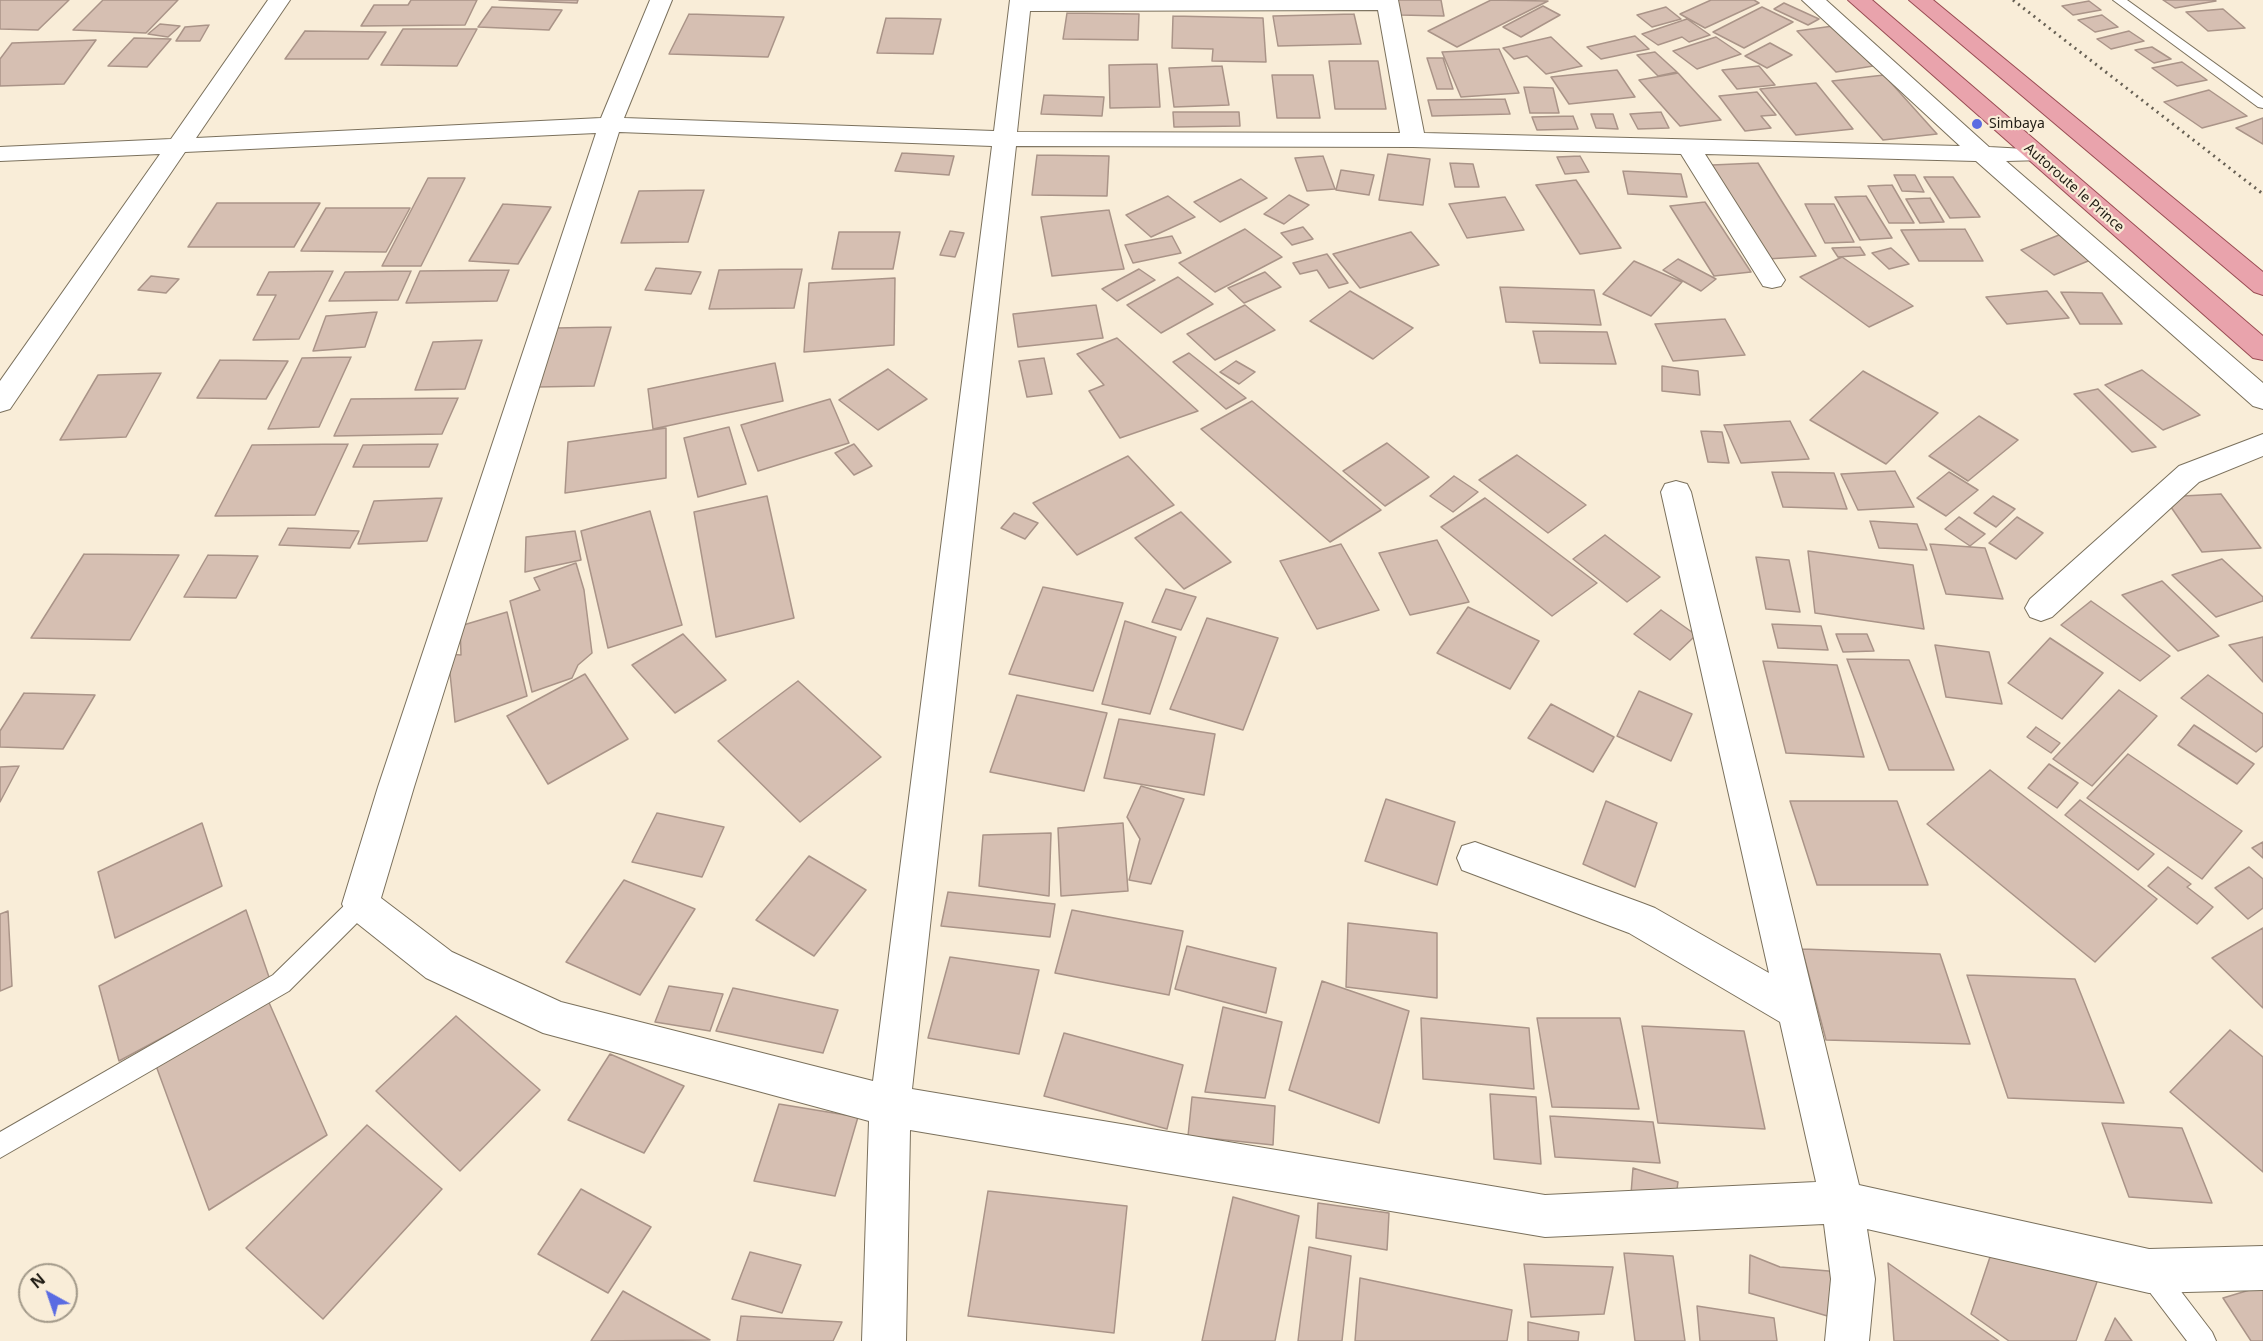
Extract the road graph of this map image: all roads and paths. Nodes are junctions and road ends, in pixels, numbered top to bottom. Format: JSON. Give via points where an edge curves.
{"nodes":[{"id":1,"x":279,"y":0,"type":"edge"},
{"id":2,"x":662,"y":0,"type":"edge"},
{"id":3,"x":1813,"y":0,"type":"edge"},
{"id":4,"x":1859,"y":0,"type":"edge"},
{"id":5,"x":1920,"y":0,"type":"edge"},
{"id":6,"x":2119,"y":0,"type":"edge"},
{"id":7,"x":1387,"y":2,"type":"edge"},
{"id":8,"x":1021,"y":3,"type":"edge"},
{"id":9,"x":2263,"y":104,"type":"edge"},
{"id":10,"x":610,"y":125,"type":"junction"},
{"id":11,"x":1006,"y":140,"type":"junction"},
{"id":12,"x":1413,"y":140,"type":"junction"},
{"id":13,"x":178,"y":147,"type":"junction"},
{"id":14,"x":1689,"y":147,"type":"junction"},
{"id":15,"x":0,"y":154,"type":"edge"},
{"id":16,"x":1983,"y":154,"type":"junction"},
{"id":17,"x":2036,"y":155,"type":"junction"},
{"id":18,"x":1772,"y":280,"type":"dead end"},
{"id":19,"x":2263,"y":286,"type":"edge"},
{"id":20,"x":2263,"y":351,"type":"edge"},
{"id":21,"x":2263,"y":399,"type":"edge"},
{"id":22,"x":0,"y":402,"type":"edge"},
{"id":23,"x":2263,"y":444,"type":"edge"},
{"id":24,"x":1676,"y":492,"type":"dead end"},
{"id":25,"x":2041,"y":608,"type":"dead end"},
{"id":26,"x":1476,"y":858,"type":"dead end"},
{"id":27,"x":361,"y":904,"type":"junction"},
{"id":28,"x":1798,"y":1011,"type":"junction"},
{"id":29,"x":890,"y":1106,"type":"junction"},
{"id":30,"x":0,"y":1146,"type":"edge"},
{"id":31,"x":1842,"y":1202,"type":"junction"},
{"id":32,"x":2263,"y":1268,"type":"edge"},
{"id":33,"x":2149,"y":1271,"type":"junction"},
{"id":34,"x":884,"y":1341,"type":"edge"},
{"id":35,"x":1847,"y":1341,"type":"edge"},
{"id":36,"x":2203,"y":1341,"type":"edge"}],
"edges":[{"from":1,"to":13,"type":"street"},
{"from":2,"to":10,"type":"street"},
{"from":3,"to":16,"type":"street"},
{"from":4,"to":17,"type":"main road","name":"Autoroute le Prince"},
{"from":5,"to":19,"type":"main road"},
{"from":6,"to":9,"type":"lane"},
{"from":7,"to":8,"type":"street"},
{"from":7,"to":12,"type":"street"},
{"from":8,"to":11,"type":"street"},
{"from":10,"to":11,"type":"street"},
{"from":10,"to":13,"type":"street"},
{"from":10,"to":27,"type":"street"},
{"from":11,"to":12,"type":"street"},
{"from":11,"to":29,"type":"street"},
{"from":12,"to":14,"type":"street"},
{"from":13,"to":15,"type":"street"},
{"from":13,"to":22,"type":"street"},
{"from":14,"to":16,"type":"street"},
{"from":14,"to":18,"type":"street"},
{"from":16,"to":17,"type":"street"},
{"from":16,"to":21,"type":"street"},
{"from":17,"to":20,"type":"main road","name":"Autoroute le Prince"},
{"from":23,"to":25,"type":"street","via":[[2189,474]]},
{"from":24,"to":28,"type":"street"},
{"from":26,"to":28,"type":"street","via":[[1642,920]]},
{"from":27,"to":29,"type":"street","via":[[439,965],[557,1020]]},
{"from":27,"to":30,"type":"lane","via":[[281,983]]},
{"from":28,"to":31,"type":"street"},
{"from":29,"to":31,"type":"street","via":[[1545,1216]]},
{"from":29,"to":34,"type":"street"},
{"from":31,"to":33,"type":"street"},
{"from":31,"to":35,"type":"street","via":[[1852,1279]]},
{"from":32,"to":33,"type":"street"},
{"from":33,"to":36,"type":"lane"}]}
